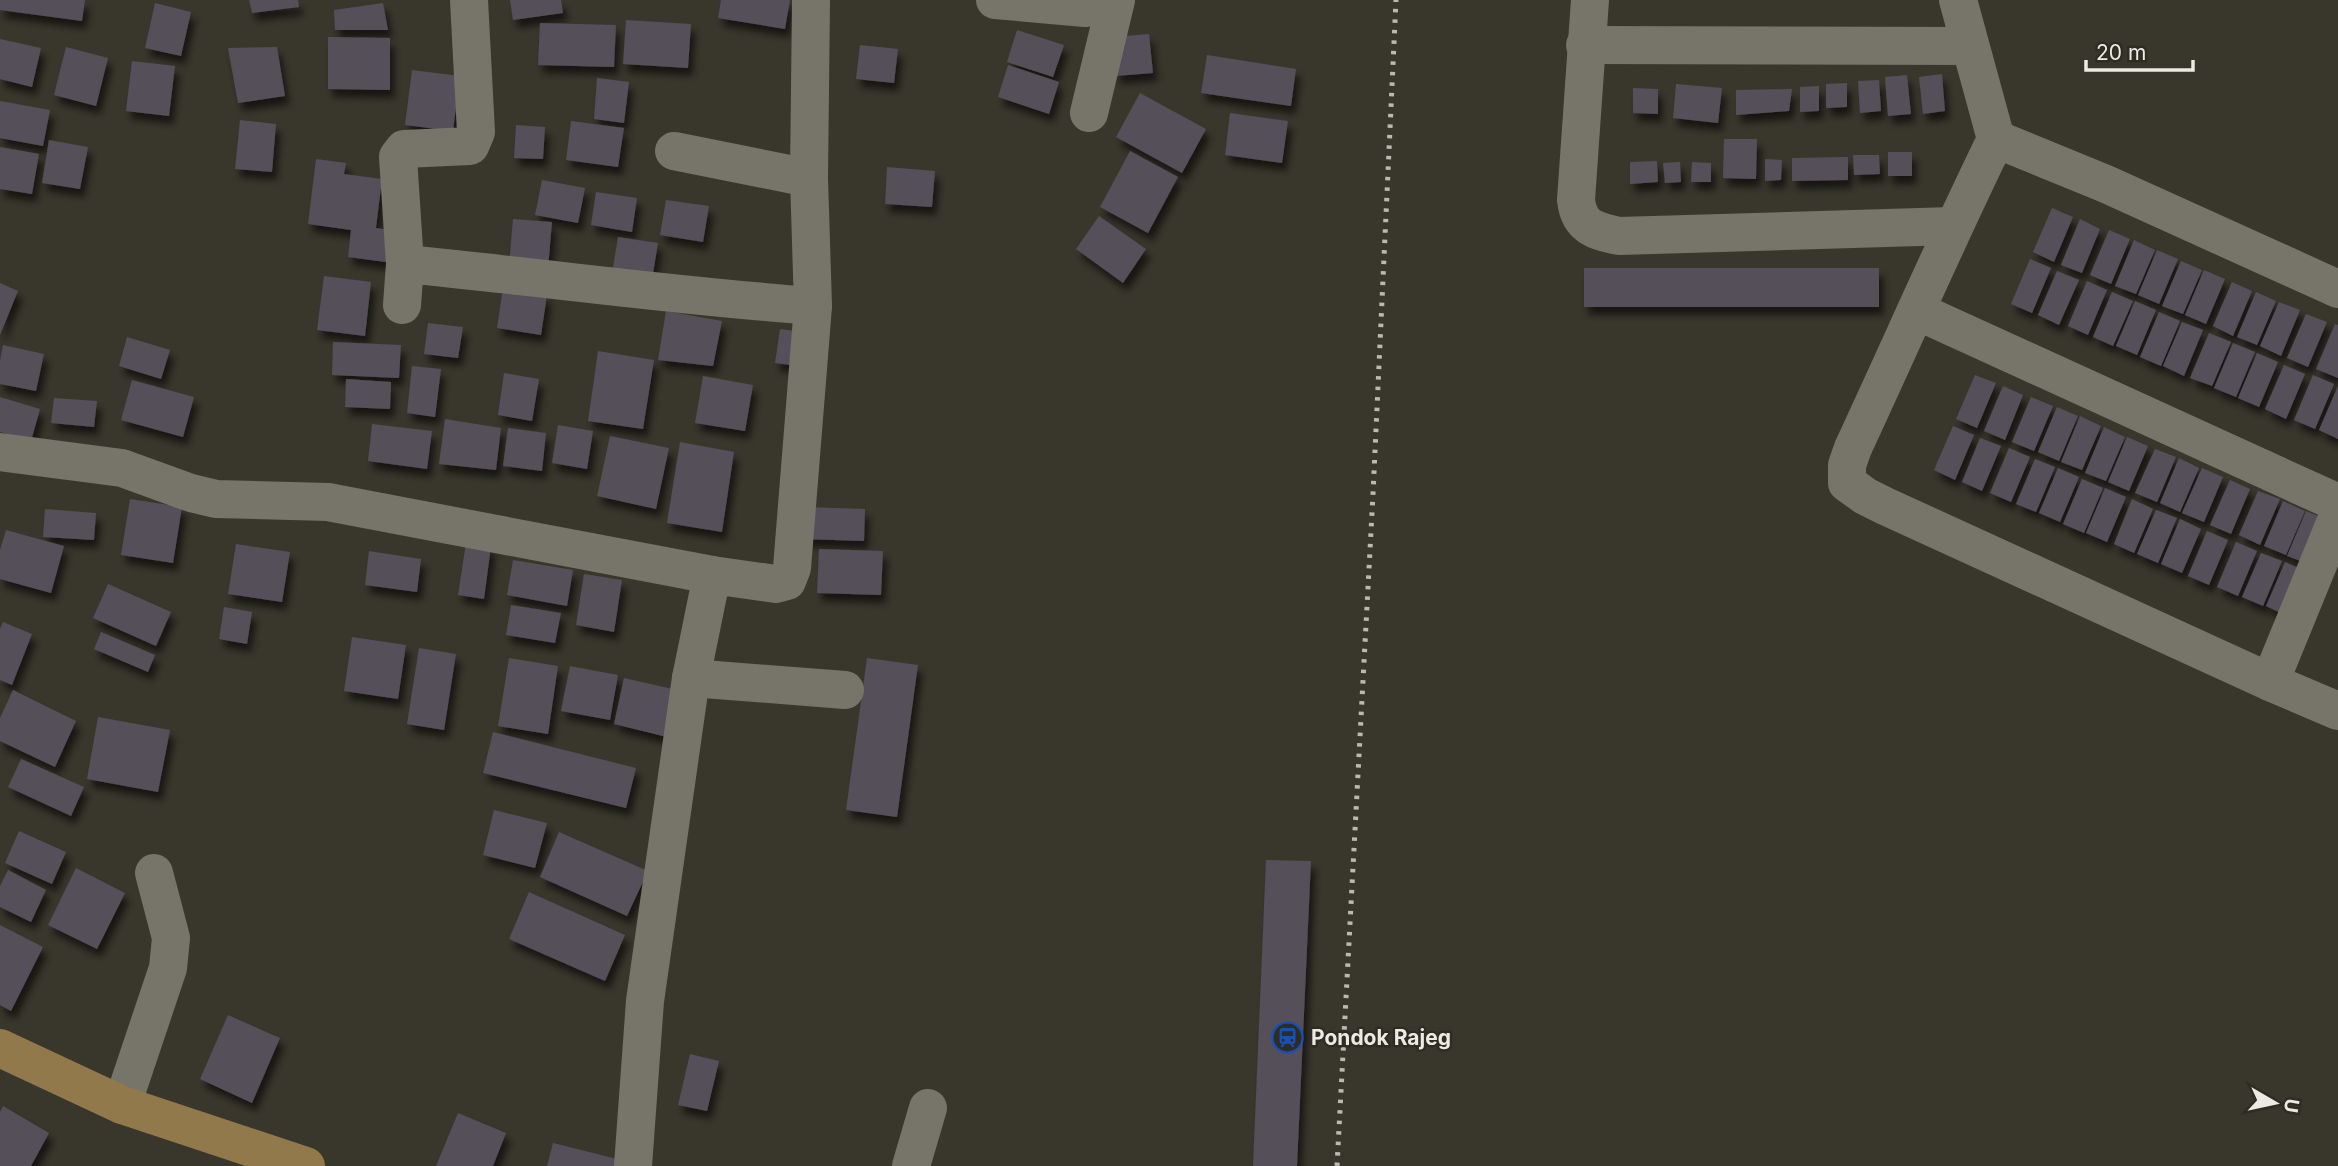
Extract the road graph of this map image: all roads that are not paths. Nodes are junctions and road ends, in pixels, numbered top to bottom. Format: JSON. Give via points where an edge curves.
{"nodes":[{"id":1,"x":470,"y":0,"type":"edge"},
{"id":2,"x":811,"y":0,"type":"edge"},
{"id":3,"x":995,"y":0,"type":"edge"},
{"id":4,"x":1590,"y":0,"type":"edge"},
{"id":5,"x":1958,"y":0,"type":"edge"},
{"id":6,"x":1100,"y":4,"type":"edge"},
{"id":7,"x":1585,"y":45,"type":"junction"},
{"id":8,"x":1970,"y":46,"type":"junction"},
{"id":9,"x":1089,"y":113,"type":"dead end"},
{"id":10,"x":1996,"y":139,"type":"junction"},
{"id":11,"x":674,"y":151,"type":"dead end"},
{"id":12,"x":809,"y":178,"type":"junction"},
{"id":13,"x":1953,"y":226,"type":"junction"},
{"id":14,"x":405,"y":264,"type":"junction"},
{"id":15,"x":2338,"y":289,"type":"edge"},
{"id":16,"x":402,"y":305,"type":"dead end"},
{"id":17,"x":813,"y":306,"type":"junction"},
{"id":18,"x":1917,"y":311,"type":"junction"},
{"id":19,"x":0,"y":452,"type":"edge"},
{"id":20,"x":2338,"y":503,"type":"edge"},
{"id":21,"x":2338,"y":516,"type":"edge"},
{"id":22,"x":712,"y":575,"type":"junction"},
{"id":23,"x":691,"y":678,"type":"junction"},
{"id":24,"x":2270,"y":682,"type":"junction"},
{"id":25,"x":845,"y":690,"type":"dead end"},
{"id":26,"x":2338,"y":711,"type":"edge"},
{"id":27,"x":154,"y":873,"type":"dead end"},
{"id":28,"x":0,"y":1048,"type":"edge"},
{"id":29,"x":122,"y":1105,"type":"junction"},
{"id":30,"x":928,"y":1108,"type":"dead end"},
{"id":31,"x":306,"y":1166,"type":"edge"},
{"id":32,"x":633,"y":1166,"type":"edge"},
{"id":33,"x":911,"y":1166,"type":"edge"}],
"edges":[{"from":1,"to":14,"type":"street","via":[[476,132],[470,146],[404,149],[398,157]]},
{"from":2,"to":12,"type":"street"},
{"from":3,"to":6,"type":"street"},
{"from":4,"to":7,"type":"street"},
{"from":5,"to":8,"type":"street"},
{"from":6,"to":9,"type":"street"},
{"from":7,"to":8,"type":"street"},
{"from":7,"to":13,"type":"street","via":[[1576,200],[1578,215],[1600,232],[1619,236]]},
{"from":8,"to":10,"type":"street"},
{"from":10,"to":13,"type":"street"},
{"from":10,"to":15,"type":"street"},
{"from":11,"to":12,"type":"street"},
{"from":12,"to":17,"type":"street"},
{"from":13,"to":18,"type":"street"},
{"from":14,"to":16,"type":"street"},
{"from":14,"to":17,"type":"street"},
{"from":17,"to":22,"type":"street","via":[[792,568],[787,581],[776,584]]},
{"from":18,"to":20,"type":"street"},
{"from":18,"to":24,"type":"street","via":[[1853,448],[1847,483],[1885,506]]},
{"from":19,"to":22,"type":"street","via":[[122,468],[216,499],[328,502]]},
{"from":21,"to":24,"type":"street"},
{"from":22,"to":23,"type":"street"},
{"from":23,"to":25,"type":"street"},
{"from":23,"to":32,"type":"street","via":[[645,1001]]},
{"from":24,"to":26,"type":"street"},
{"from":27,"to":29,"type":"street","via":[[171,938],[168,968]]},
{"from":28,"to":29,"type":"main road"},
{"from":29,"to":31,"type":"main road"},
{"from":30,"to":33,"type":"street"}]}
